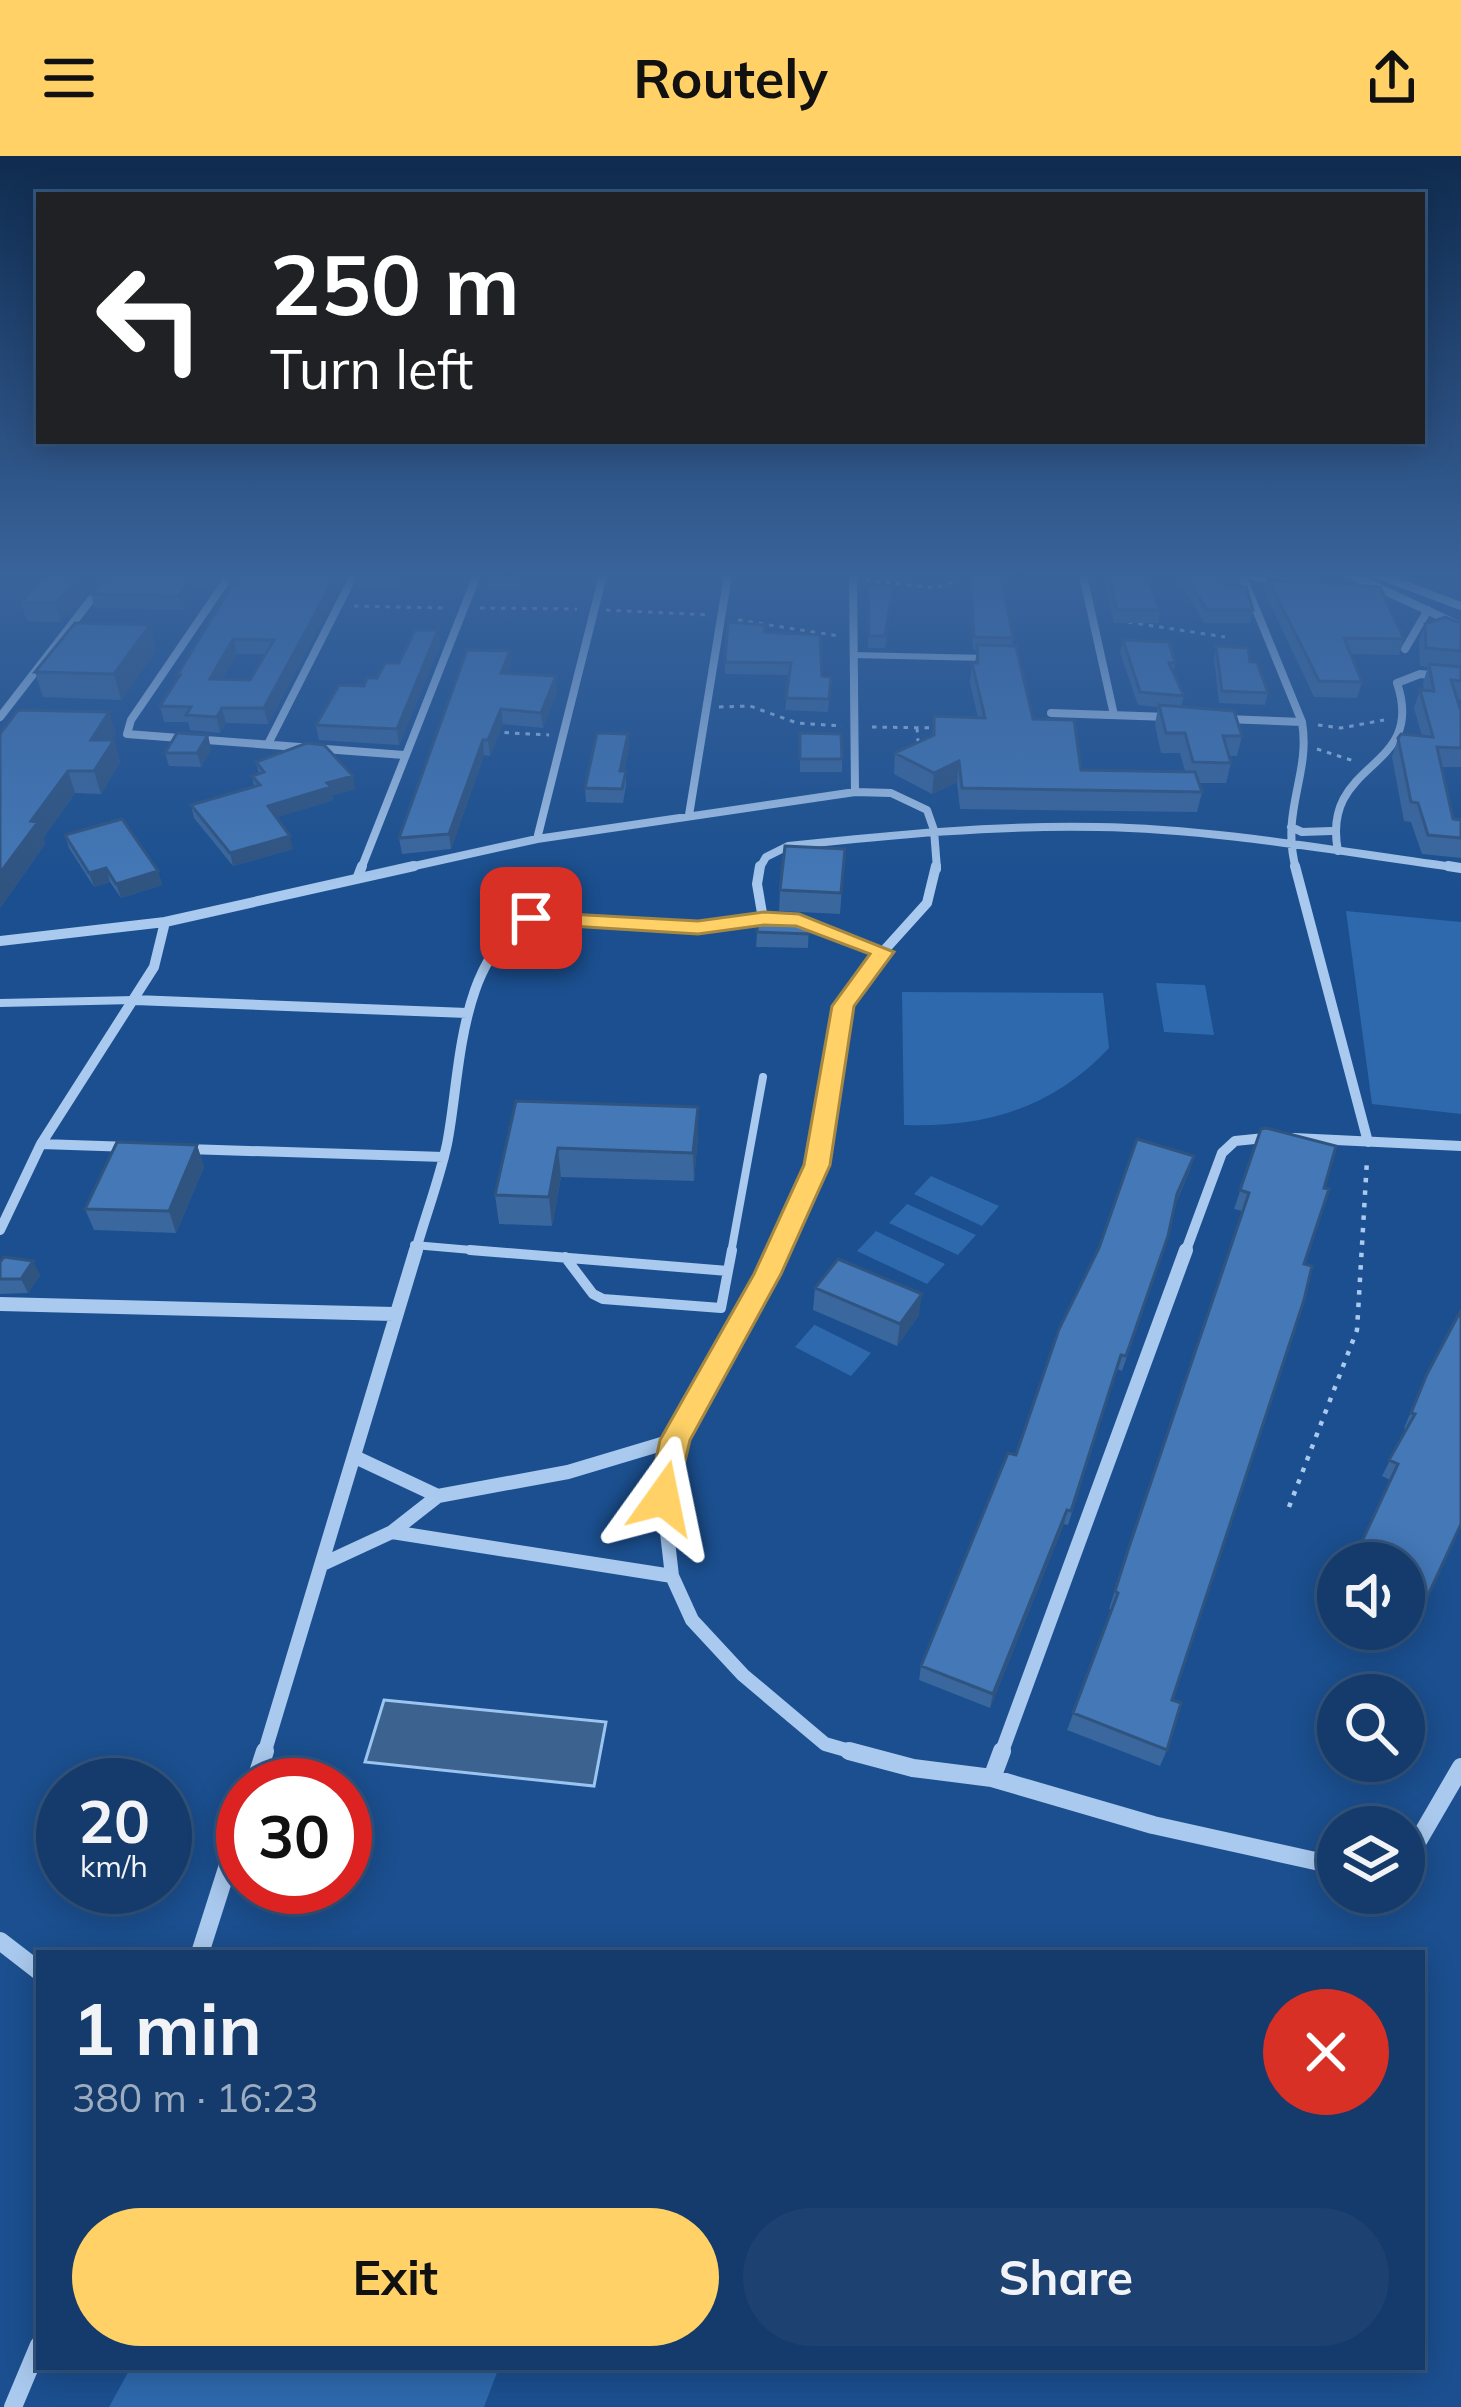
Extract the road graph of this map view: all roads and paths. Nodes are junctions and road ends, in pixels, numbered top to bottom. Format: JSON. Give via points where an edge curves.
{"nodes":[{"id":1,"x":29,"y":680,"type":"edge"},
{"id":2,"x":158,"y":680,"type":"edge"},
{"id":3,"x":300,"y":680,"type":"edge"},
{"id":4,"x":435,"y":680,"type":"edge"},
{"id":5,"x":576,"y":680,"type":"edge"},
{"id":6,"x":710,"y":680,"type":"edge"},
{"id":7,"x":853,"y":680,"type":"edge"},
{"id":8,"x":1106,"y":680,"type":"edge"},
{"id":9,"x":1285,"y":680,"type":"edge"},
{"id":10,"x":1400,"y":680,"type":"edge"},
{"id":11,"x":705,"y":707,"type":"junction"},
{"id":12,"x":1052,"y":713,"type":"dead end"},
{"id":13,"x":1114,"y":716,"type":"junction"},
{"id":14,"x":1407,"y":716,"type":"junction"},
{"id":15,"x":0,"y":717,"type":"edge"},
{"id":16,"x":1184,"y":718,"type":"edge"},
{"id":17,"x":1208,"y":719,"type":"edge"},
{"id":18,"x":1302,"y":722,"type":"junction"},
{"id":19,"x":854,"y":727,"type":"junction"},
{"id":20,"x":917,"y":728,"type":"junction"},
{"id":21,"x":956,"y":728,"type":"edge"},
{"id":22,"x":564,"y":729,"type":"junction"},
{"id":23,"x":491,"y":732,"type":"edge"},
{"id":24,"x":514,"y":734,"type":"junction"},
{"id":25,"x":918,"y":741,"type":"edge"},
{"id":26,"x":268,"y":744,"type":"junction"},
{"id":27,"x":1306,"y":746,"type":"junction"},
{"id":28,"x":404,"y":755,"type":"junction"},
{"id":29,"x":1369,"y":766,"type":"junction"},
{"id":30,"x":855,"y":792,"type":"junction"},
{"id":31,"x":689,"y":814,"type":"junction"},
{"id":32,"x":1291,"y":826,"type":"junction"},
{"id":33,"x":934,"y":830,"type":"junction"},
{"id":34,"x":1331,"y":831,"type":"junction"},
{"id":35,"x":537,"y":839,"type":"junction"},
{"id":36,"x":1290,"y":847,"type":"junction"},
{"id":37,"x":1338,"y":850,"type":"junction"},
{"id":38,"x":1461,"y":868,"type":"edge"},
{"id":39,"x":356,"y":879,"type":"junction"},
{"id":40,"x":764,"y":919,"type":"junction"},
{"id":41,"x":165,"y":922,"type":"junction"},
{"id":42,"x":0,"y":941,"type":"edge"},
{"id":43,"x":883,"y":952,"type":"junction"},
{"id":44,"x":135,"y":1000,"type":"junction"},
{"id":45,"x":0,"y":1003,"type":"edge"},
{"id":46,"x":467,"y":1013,"type":"junction"},
{"id":47,"x":763,"y":1077,"type":"dead end"},
{"id":48,"x":1368,"y":1142,"type":"junction"},
{"id":49,"x":41,"y":1144,"type":"junction"},
{"id":50,"x":1461,"y":1146,"type":"edge"},
{"id":51,"x":136,"y":1148,"type":"edge"},
{"id":52,"x":160,"y":1148,"type":"edge"},
{"id":53,"x":444,"y":1157,"type":"junction"},
{"id":54,"x":0,"y":1230,"type":"edge"},
{"id":55,"x":414,"y":1245,"type":"junction"},
{"id":56,"x":565,"y":1257,"type":"junction"},
{"id":57,"x":728,"y":1271,"type":"junction"},
{"id":58,"x":0,"y":1304,"type":"edge"},
{"id":59,"x":394,"y":1314,"type":"junction"},
{"id":60,"x":675,"y":1440,"type":"junction"},
{"id":61,"x":355,"y":1457,"type":"junction"},
{"id":62,"x":438,"y":1496,"type":"junction"},
{"id":63,"x":1289,"y":1507,"type":"dead end"},
{"id":64,"x":392,"y":1532,"type":"junction"},
{"id":65,"x":325,"y":1563,"type":"junction"},
{"id":66,"x":672,"y":1576,"type":"junction"},
{"id":67,"x":263,"y":1758,"type":"edge"},
{"id":68,"x":1461,"y":1766,"type":"edge"},
{"id":69,"x":992,"y":1778,"type":"junction"},
{"id":70,"x":1425,"y":1828,"type":"edge"},
{"id":71,"x":1317,"y":1861,"type":"edge"},
{"id":72,"x":216,"y":1903,"type":"edge"},
{"id":73,"x":0,"y":1941,"type":"edge"},
{"id":74,"x":201,"y":1950,"type":"edge"},
{"id":75,"x":36,"y":1969,"type":"edge"},
{"id":76,"x":36,"y":2352,"type":"edge"},
{"id":77,"x":13,"y":2407,"type":"edge"}],
"edges":[{"from":1,"to":15,"type":"street"},
{"from":2,"to":26,"type":"street","via":[[127,734]]},
{"from":3,"to":26,"type":"street"},
{"from":4,"to":28,"type":"street"},
{"from":5,"to":22,"type":"street"},
{"from":6,"to":11,"type":"street"},
{"from":7,"to":19,"type":"street"},
{"from":8,"to":13,"type":"street"},
{"from":9,"to":18,"type":"street"},
{"from":10,"to":14,"type":"street"},
{"from":11,"to":19,"type":"path","via":[[751,706],[797,724]]},
{"from":11,"to":31,"type":"street"},
{"from":12,"to":13,"type":"street"},
{"from":13,"to":16,"type":"street"},
{"from":14,"to":18,"type":"path","via":[[1341,728]]},
{"from":14,"to":29,"type":"street"},
{"from":17,"to":18,"type":"street"},
{"from":18,"to":27,"type":"street"},
{"from":19,"to":20,"type":"path"},
{"from":19,"to":30,"type":"street"},
{"from":20,"to":21,"type":"path"},
{"from":20,"to":25,"type":"path"},
{"from":22,"to":24,"type":"path"},
{"from":22,"to":24,"type":"path","via":[[542,722]]},
{"from":22,"to":35,"type":"street"},
{"from":23,"to":24,"type":"path"},
{"from":26,"to":28,"type":"street"},
{"from":27,"to":29,"type":"path"},
{"from":27,"to":32,"type":"street"},
{"from":28,"to":39,"type":"street"},
{"from":29,"to":34,"type":"street","via":[[1343,796]]},
{"from":30,"to":31,"type":"street"},
{"from":30,"to":33,"type":"street","via":[[914,800]]},
{"from":31,"to":35,"type":"street"},
{"from":32,"to":34,"type":"street"},
{"from":32,"to":36,"type":"street"},
{"from":33,"to":36,"type":"street","via":[[1136,829]]},
{"from":33,"to":40,"type":"street","via":[[767,852],[757,865]]},
{"from":33,"to":43,"type":"street","via":[[937,877],[928,903]]},
{"from":34,"to":37,"type":"street"},
{"from":35,"to":39,"type":"street"},
{"from":36,"to":37,"type":"street"},
{"from":36,"to":48,"type":"street"},
{"from":37,"to":38,"type":"street"},
{"from":39,"to":41,"type":"street"},
{"from":40,"to":43,"type":"street","via":[[806,922]]},
{"from":40,"to":46,"type":"street","via":[[678,928],[531,918],[513,929]]},
{"from":41,"to":42,"type":"street"},
{"from":41,"to":44,"type":"street"},
{"from":43,"to":60,"type":"street","via":[[843,1006],[817,1165]]},
{"from":44,"to":45,"type":"lane"},
{"from":44,"to":46,"type":"street"},
{"from":44,"to":49,"type":"street"},
{"from":46,"to":53,"type":"street"},
{"from":47,"to":57,"type":"lane"},
{"from":48,"to":50,"type":"street"},
{"from":48,"to":63,"type":"path","via":[[1358,1330]]},
{"from":48,"to":69,"type":"street","via":[[1262,1137],[1235,1141],[1222,1154]]},
{"from":49,"to":51,"type":"street"},
{"from":49,"to":54,"type":"street"},
{"from":52,"to":53,"type":"street"},
{"from":53,"to":55,"type":"street"},
{"from":55,"to":56,"type":"lane"},
{"from":55,"to":59,"type":"street"},
{"from":56,"to":57,"type":"lane"},
{"from":56,"to":57,"type":"lane","via":[[603,1299],[718,1310]]},
{"from":58,"to":59,"type":"street"},
{"from":59,"to":61,"type":"street"},
{"from":60,"to":62,"type":"street","via":[[568,1472]]},
{"from":60,"to":66,"type":"street","via":[[663,1498]]},
{"from":61,"to":62,"type":"street"},
{"from":61,"to":65,"type":"street"},
{"from":62,"to":64,"type":"street"},
{"from":64,"to":65,"type":"street"},
{"from":64,"to":66,"type":"street"},
{"from":65,"to":67,"type":"street"},
{"from":66,"to":69,"type":"street","via":[[692,1620],[825,1744]]},
{"from":68,"to":70,"type":"street"},
{"from":69,"to":71,"type":"street"},
{"from":72,"to":74,"type":"street"},
{"from":73,"to":75,"type":"street"},
{"from":76,"to":77,"type":"street"}]}
